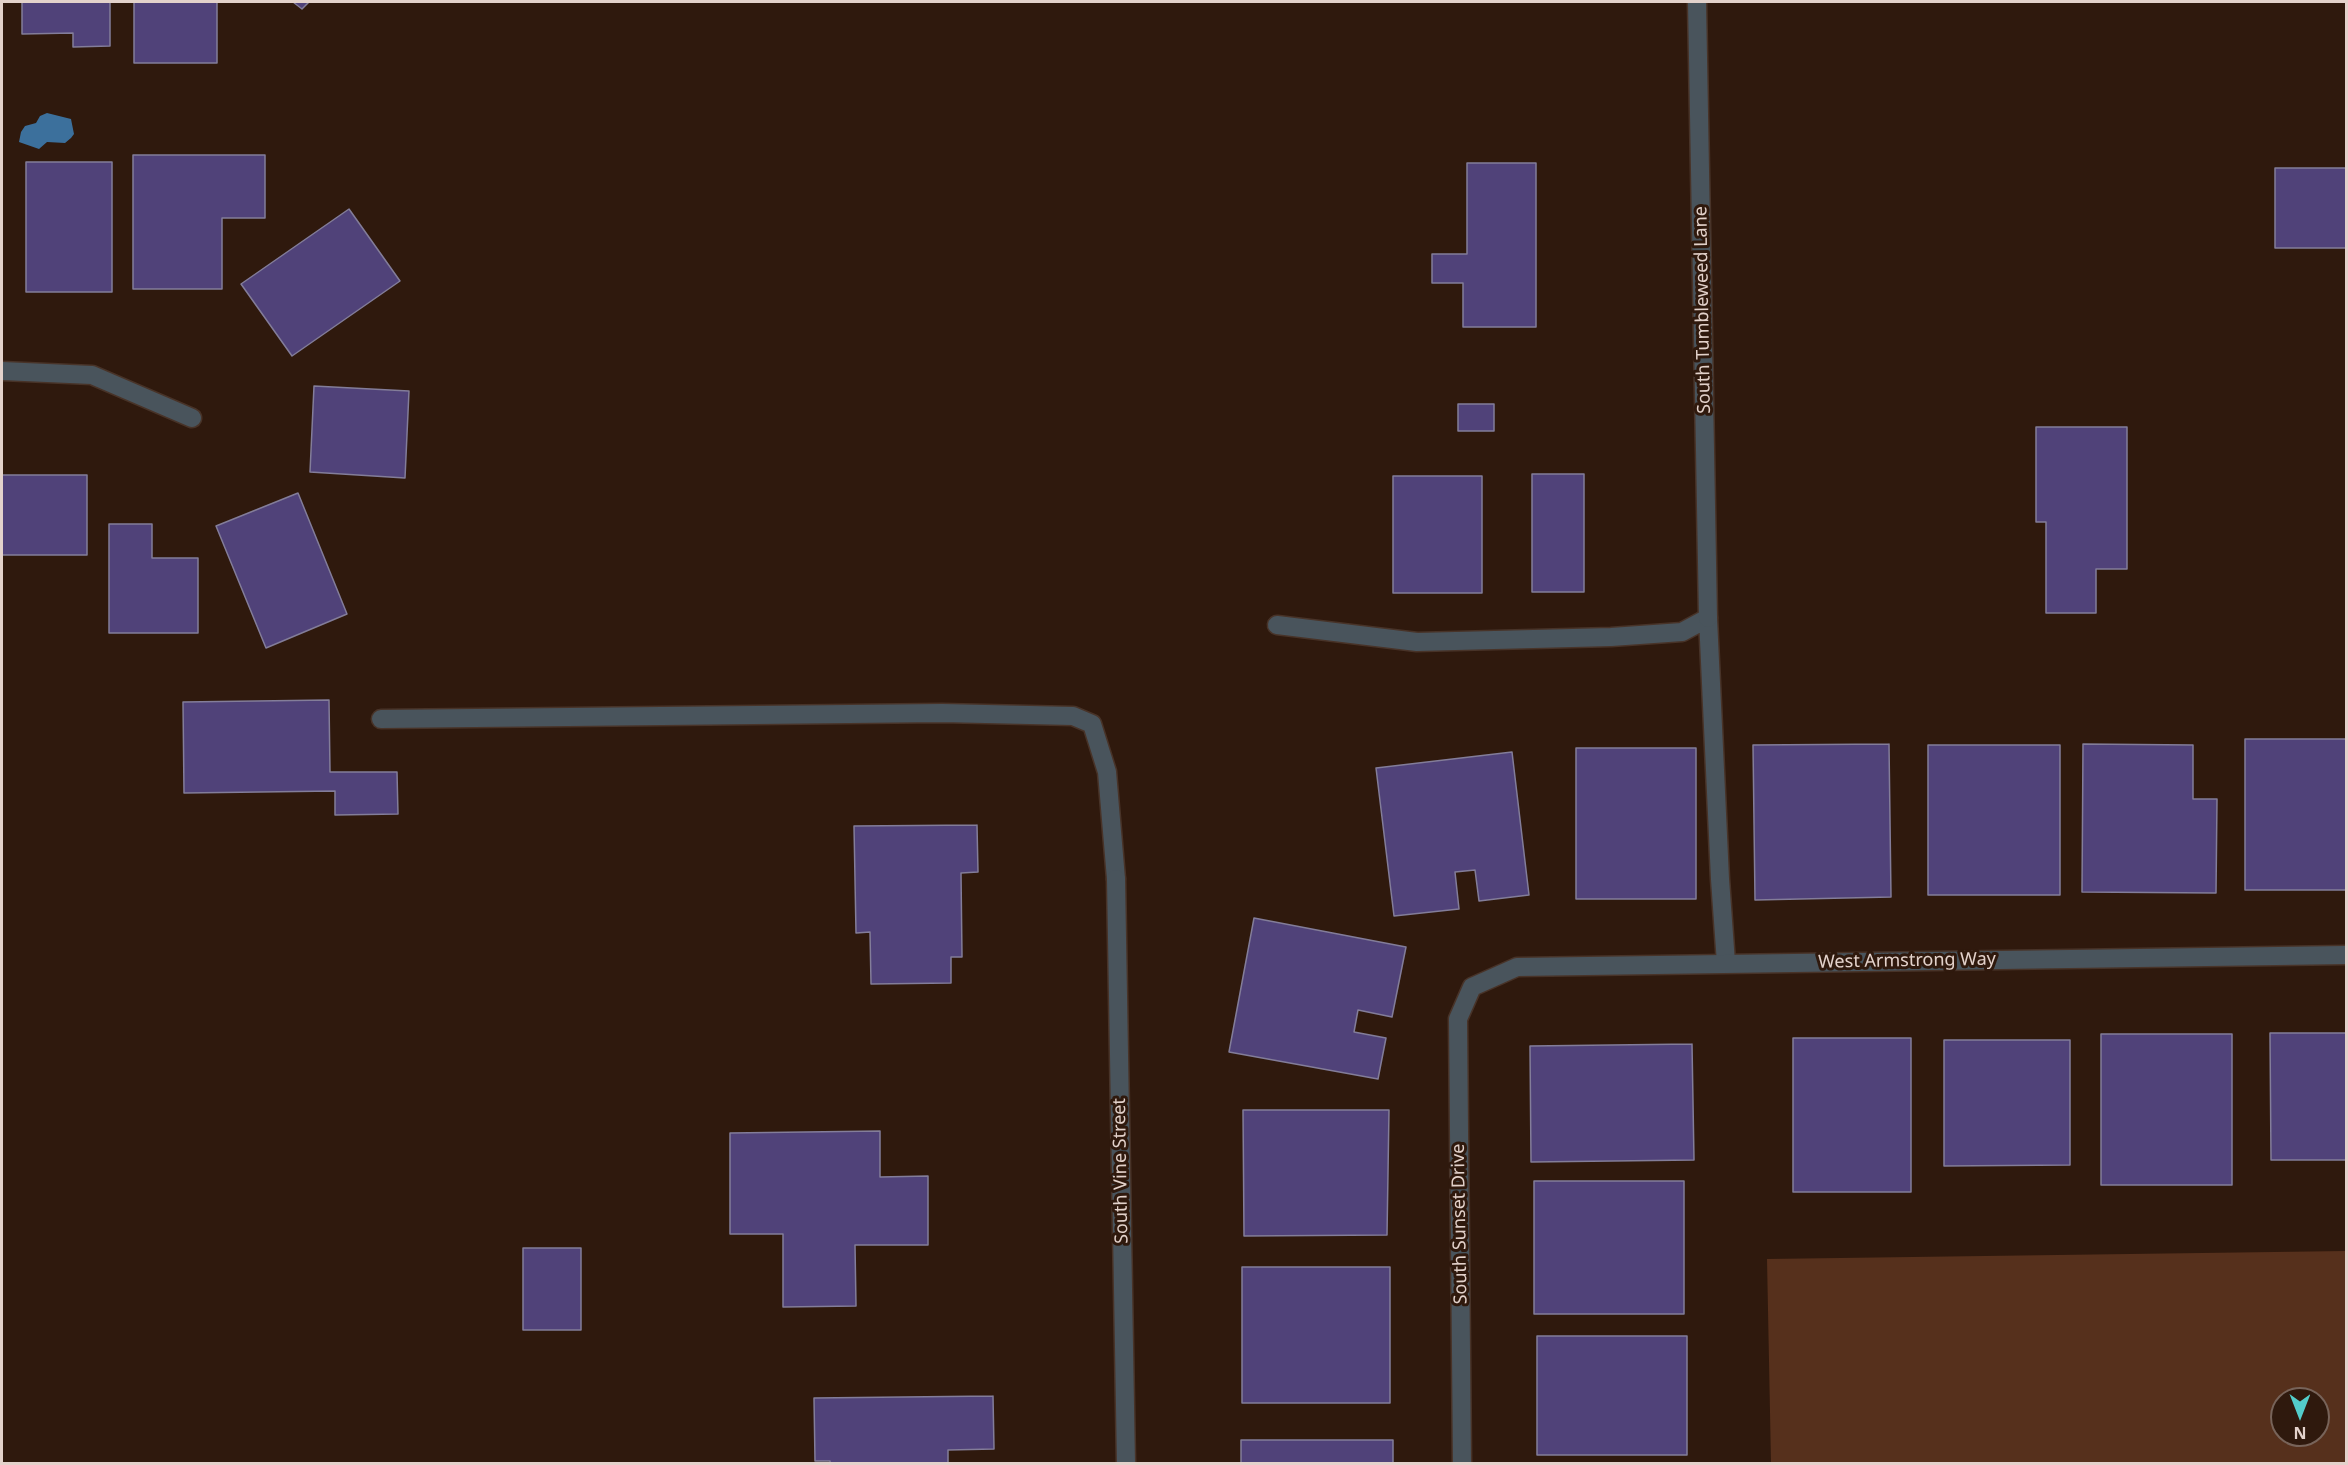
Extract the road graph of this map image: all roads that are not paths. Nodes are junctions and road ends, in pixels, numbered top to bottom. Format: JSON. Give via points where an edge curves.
{"nodes":[{"id":1,"x":1697,"y":2,"type":"edge"},
{"id":2,"x":2,"y":372,"type":"edge"},
{"id":3,"x":192,"y":418,"type":"dead end"},
{"id":4,"x":1708,"y":618,"type":"junction"},
{"id":5,"x":1277,"y":625,"type":"dead end"},
{"id":6,"x":381,"y":719,"type":"dead end"},
{"id":7,"x":2346,"y":955,"type":"edge"},
{"id":8,"x":1726,"y":963,"type":"junction"},
{"id":9,"x":1472,"y":987,"type":"joint"},
{"id":10,"x":1126,"y":1464,"type":"edge"},
{"id":11,"x":1462,"y":1464,"type":"edge"}],
"edges":[{"from":1,"to":4,"type":"street","name":"South Tumbleweed Lane"},
{"from":2,"to":3,"type":"street","via":[[92,375]]},
{"from":4,"to":5,"type":"street","via":[[1682,633],[1417,642]]},
{"from":4,"to":8,"type":"street","name":"South Tumbleweed Lane"},
{"from":6,"to":10,"type":"street","name":"South Vine Street","via":[[942,713],[1073,716],[1092,724],[1107,772],[1116,879]]},
{"from":7,"to":8,"type":"street","name":"West Armstrong Way"},
{"from":8,"to":9,"type":"street","name":"West Armstrong Way","via":[[1517,967]]},
{"from":9,"to":11,"type":"street","name":"South Sunset Drive","via":[[1458,1019]]}]}
